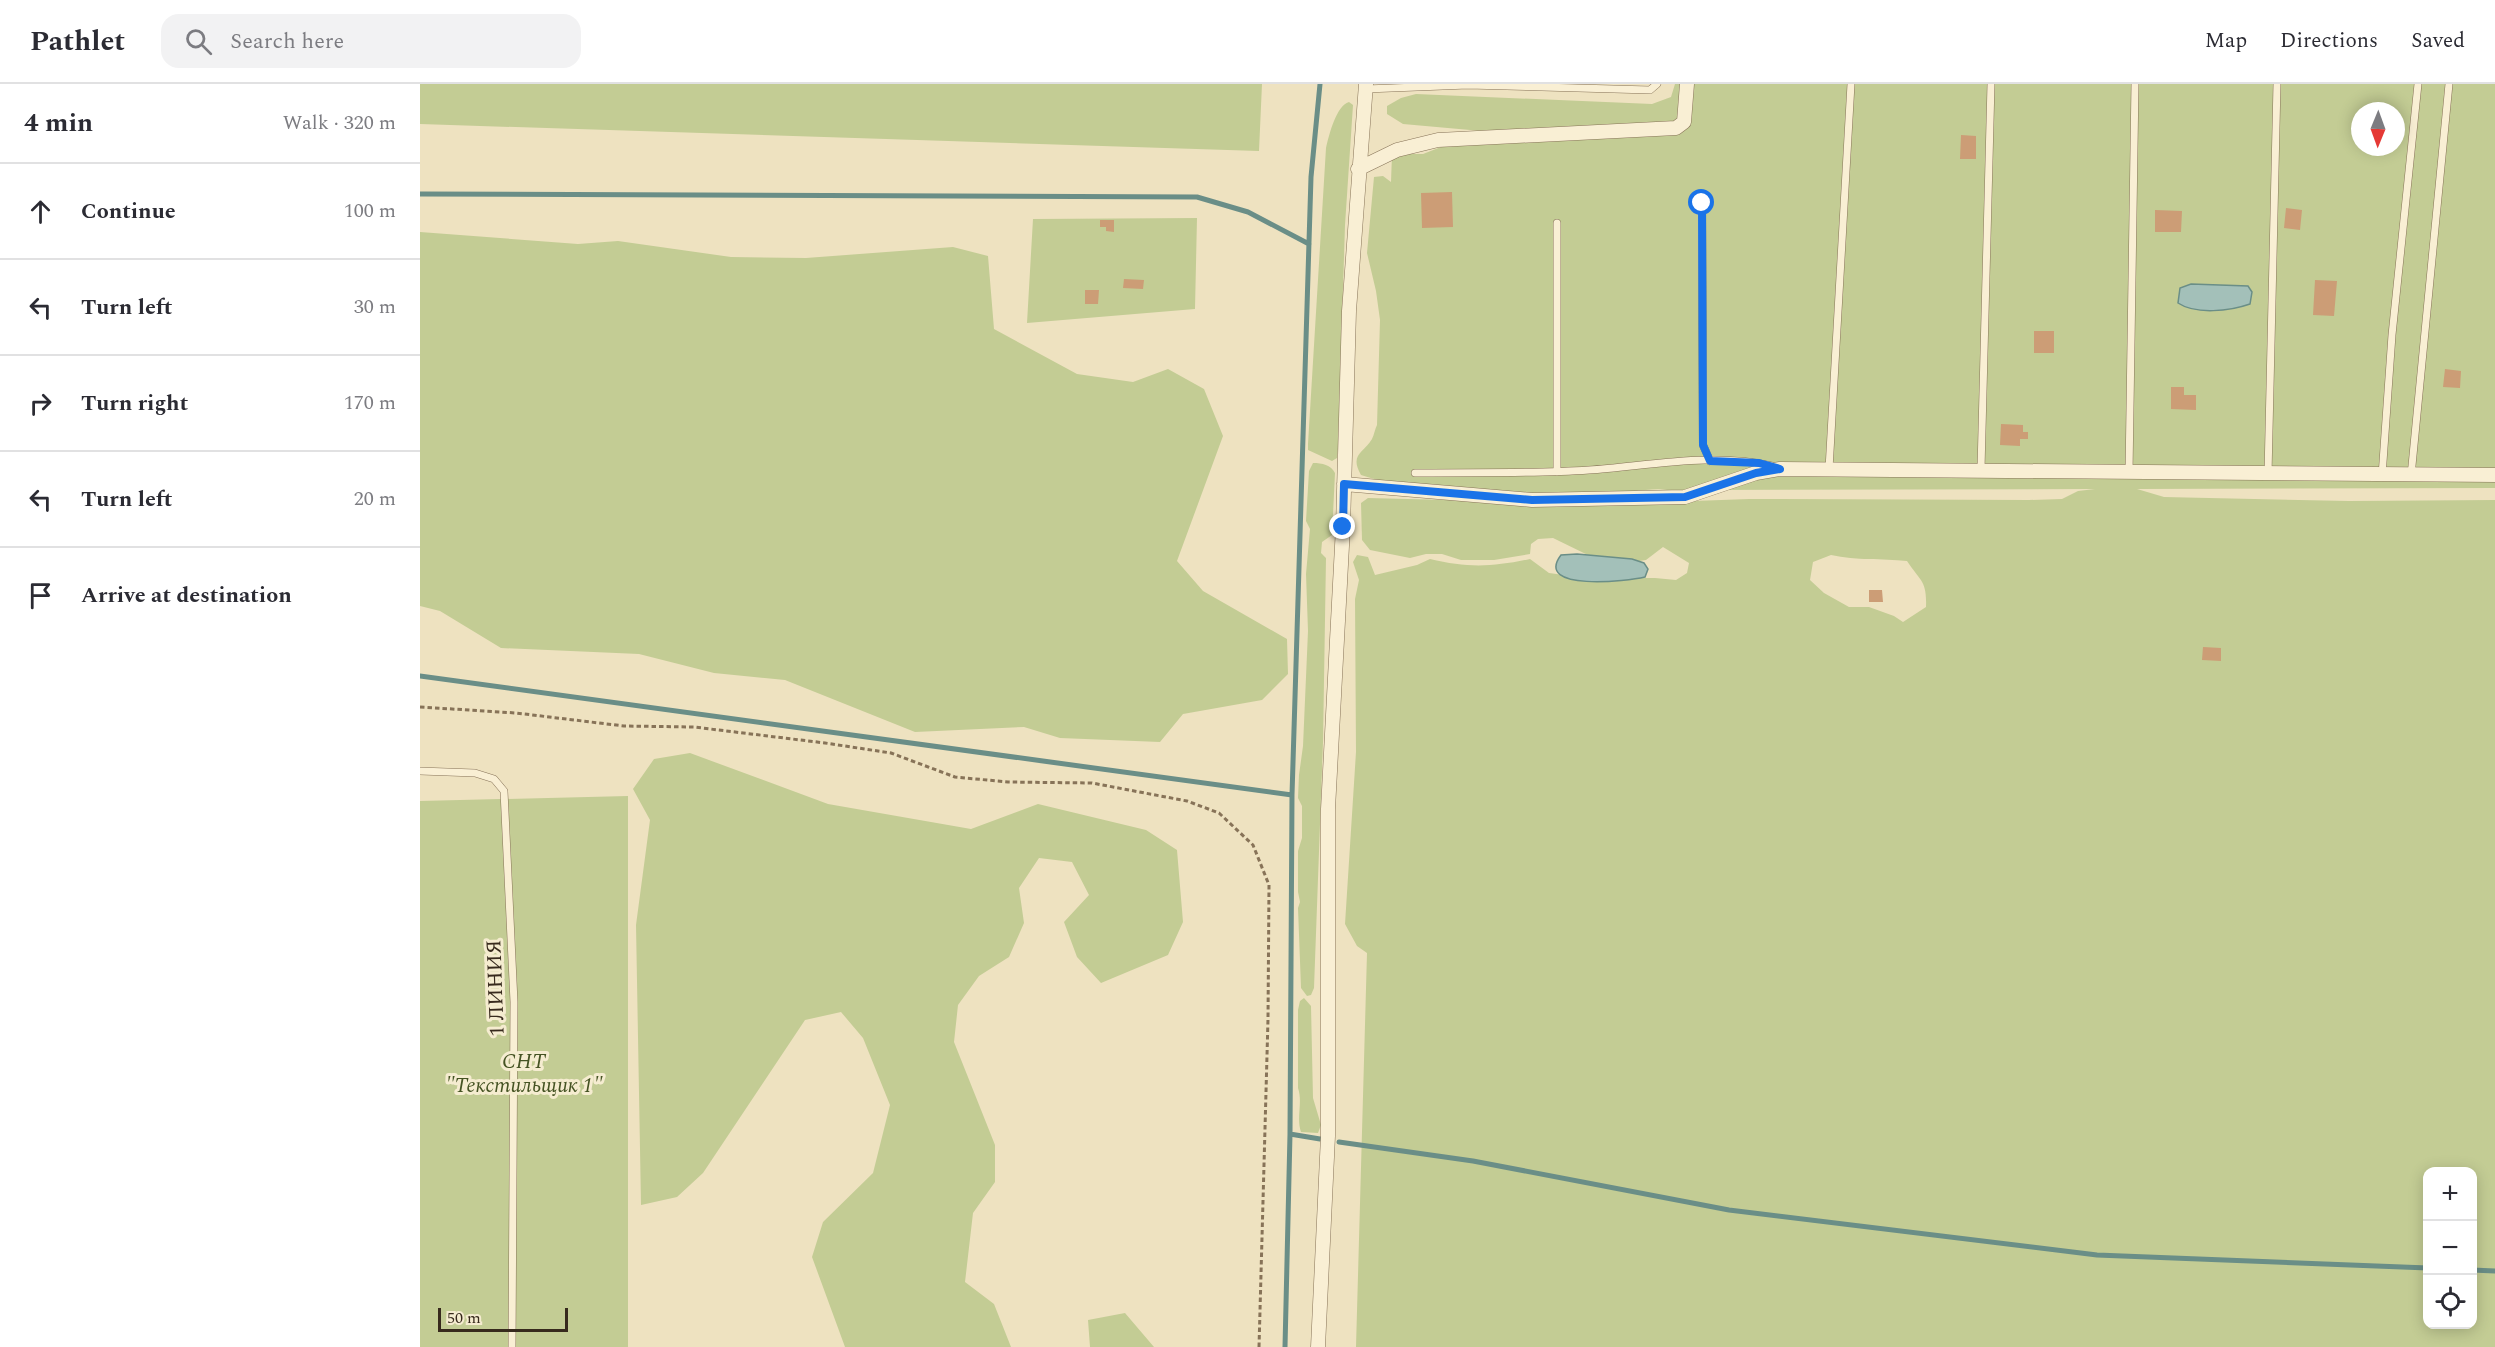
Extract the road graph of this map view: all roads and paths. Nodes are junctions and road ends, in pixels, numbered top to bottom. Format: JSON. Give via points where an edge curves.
{"nodes":[{"id":1,"x":1468,"y":84,"type":"edge"},
{"id":2,"x":1657,"y":84,"type":"edge"},
{"id":3,"x":1687,"y":84,"type":"edge"},
{"id":4,"x":1851,"y":84,"type":"edge"},
{"id":5,"x":1991,"y":84,"type":"edge"},
{"id":6,"x":2135,"y":84,"type":"edge"},
{"id":7,"x":2277,"y":84,"type":"edge"},
{"id":8,"x":2418,"y":84,"type":"edge"},
{"id":9,"x":2449,"y":84,"type":"edge"},
{"id":10,"x":1366,"y":87,"type":"edge"},
{"id":11,"x":1358,"y":169,"type":"junction"},
{"id":12,"x":1702,"y":203,"type":"dead end"},
{"id":13,"x":1557,"y":223,"type":"dead end"},
{"id":14,"x":1710,"y":461,"type":"junction"},
{"id":15,"x":1780,"y":469,"type":"junction"},
{"id":16,"x":1829,"y":469,"type":"junction"},
{"id":17,"x":1981,"y":469,"type":"junction"},
{"id":18,"x":1557,"y":472,"type":"junction"},
{"id":19,"x":1415,"y":473,"type":"dead end"},
{"id":20,"x":2129,"y":473,"type":"junction"},
{"id":21,"x":2268,"y":475,"type":"junction"},
{"id":22,"x":2495,"y":475,"type":"edge"},
{"id":23,"x":2382,"y":476,"type":"junction"},
{"id":24,"x":2411,"y":476,"type":"junction"},
{"id":25,"x":1344,"y":484,"type":"junction"},
{"id":26,"x":420,"y":707,"type":"edge"},
{"id":27,"x":420,"y":771,"type":"edge"},
{"id":28,"x":512,"y":1347,"type":"edge"},
{"id":29,"x":1259,"y":1347,"type":"edge"},
{"id":30,"x":1318,"y":1347,"type":"edge"}],
"edges":[{"from":1,"to":2,"type":"lane","via":[[1650,90]]},
{"from":1,"to":10,"type":"lane"},
{"from":3,"to":11,"type":"street","via":[[1684,122],[1676,128],[1438,140],[1397,150]]},
{"from":4,"to":16,"type":"lane"},
{"from":5,"to":17,"type":"lane"},
{"from":6,"to":20,"type":"lane"},
{"from":7,"to":21,"type":"lane"},
{"from":8,"to":23,"type":"lane"},
{"from":9,"to":24,"type":"lane"},
{"from":10,"to":11,"type":"street"},
{"from":11,"to":25,"type":"street"},
{"from":12,"to":14,"type":"lane","via":[[1703,445]]},
{"from":13,"to":18,"type":"lane"},
{"from":14,"to":15,"type":"lane","via":[[1759,463]]},
{"from":14,"to":18,"type":"lane"},
{"from":15,"to":16,"type":"street"},
{"from":15,"to":25,"type":"street","via":[[1685,497],[1532,500]]},
{"from":16,"to":17,"type":"street"},
{"from":17,"to":20,"type":"street"},
{"from":18,"to":19,"type":"lane"},
{"from":20,"to":21,"type":"street"},
{"from":21,"to":23,"type":"street"},
{"from":22,"to":24,"type":"street"},
{"from":23,"to":24,"type":"street"},
{"from":25,"to":30,"type":"street","via":[[1328,809],[1328,1136]]},
{"from":26,"to":29,"type":"path","via":[[624,726],[694,727],[825,743],[891,753],[955,777],[1092,783],[1187,801],[1219,813],[1253,845],[1269,885]]},
{"from":27,"to":28,"type":"lane","name":"1 ЛИНИЯ","via":[[475,773],[494,779],[504,791],[514,1002]]}]}
